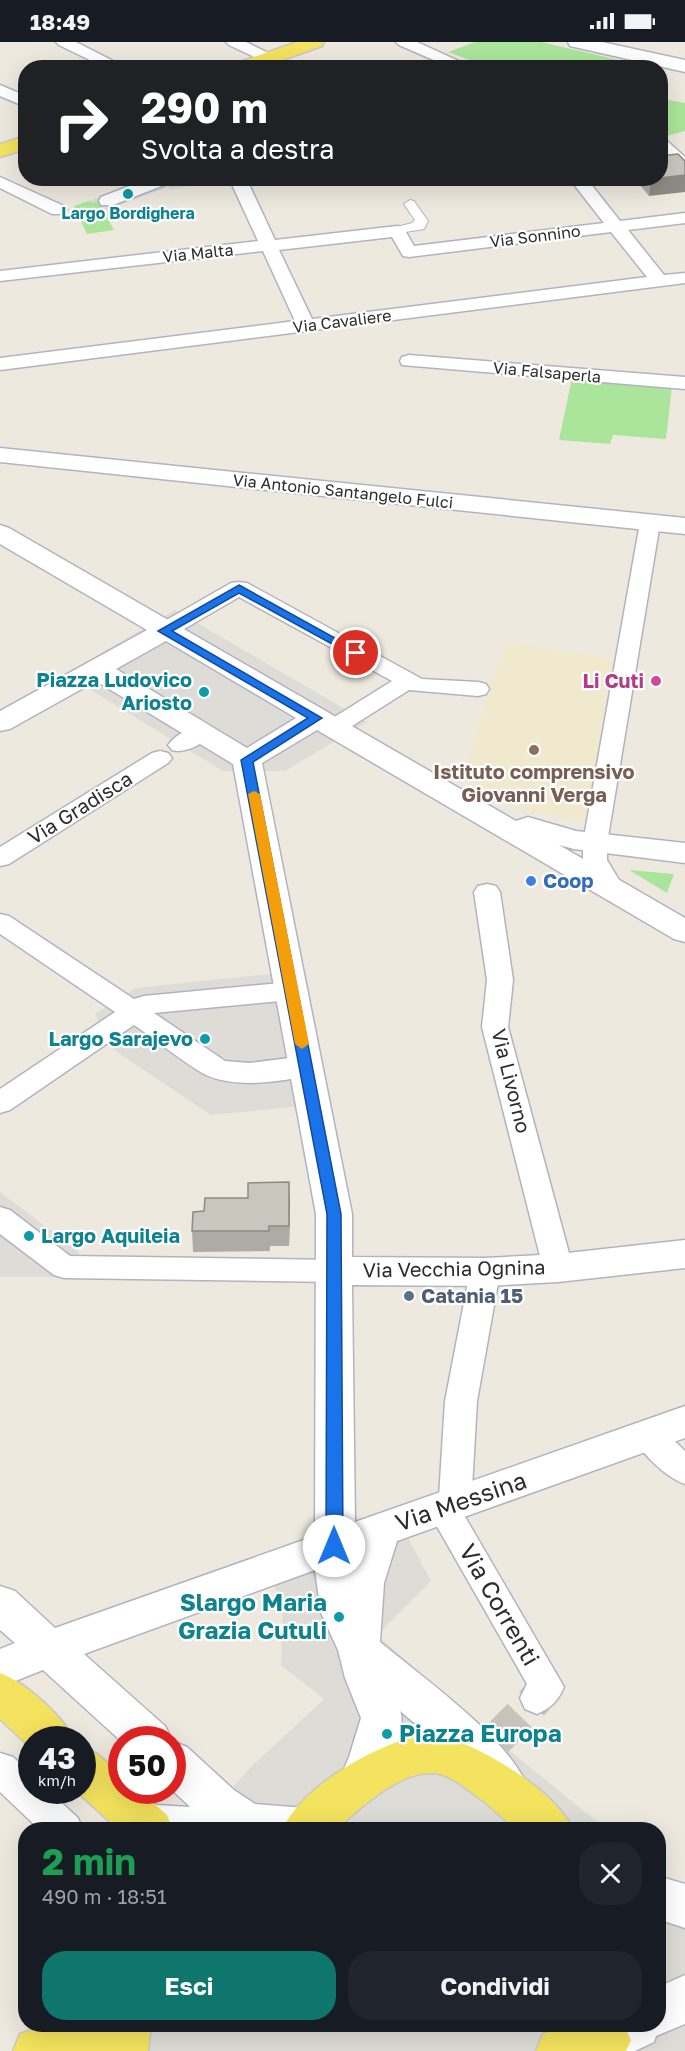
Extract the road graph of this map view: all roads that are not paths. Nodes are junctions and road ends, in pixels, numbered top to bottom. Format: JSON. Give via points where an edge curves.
{"nodes":[{"id":1,"x":64,"y":42,"type":"edge"},
{"id":2,"x":234,"y":42,"type":"edge"},
{"id":3,"x":315,"y":42,"type":"edge"},
{"id":4,"x":404,"y":42,"type":"edge"},
{"id":5,"x":577,"y":42,"type":"edge"},
{"id":6,"x":270,"y":58,"type":"junction"},
{"id":7,"x":103,"y":60,"type":"edge"},
{"id":8,"x":264,"y":60,"type":"edge"},
{"id":9,"x":274,"y":60,"type":"edge"},
{"id":10,"x":447,"y":60,"type":"edge"},
{"id":11,"x":658,"y":60,"type":"edge"},
{"id":12,"x":668,"y":62,"type":"edge"},
{"id":13,"x":685,"y":66,"type":"edge"},
{"id":14,"x":0,"y":90,"type":"edge"},
{"id":15,"x":18,"y":98,"type":"edge"},
{"id":16,"x":18,"y":145,"type":"edge"},
{"id":17,"x":0,"y":151,"type":"edge"},
{"id":18,"x":0,"y":182,"type":"edge"},
{"id":19,"x":145,"y":186,"type":"edge"},
{"id":20,"x":240,"y":186,"type":"edge"},
{"id":21,"x":584,"y":186,"type":"edge"},
{"id":22,"x":107,"y":201,"type":"dead end"},
{"id":23,"x":410,"y":204,"type":"dead end"},
{"id":24,"x":58,"y":210,"type":"dead end"},
{"id":25,"x":685,"y":218,"type":"edge"},
{"id":26,"x":616,"y":226,"type":"junction"},
{"id":27,"x":397,"y":231,"type":"junction"},
{"id":28,"x":268,"y":245,"type":"junction"},
{"id":29,"x":0,"y":276,"type":"edge"},
{"id":30,"x":685,"y":278,"type":"edge"},
{"id":31,"x":659,"y":281,"type":"junction"},
{"id":32,"x":306,"y":325,"type":"junction"},
{"id":33,"x":409,"y":361,"type":"dead end"},
{"id":34,"x":0,"y":364,"type":"edge"},
{"id":35,"x":685,"y":383,"type":"edge"},
{"id":36,"x":0,"y":456,"type":"edge"},
{"id":37,"x":650,"y":523,"type":"junction"},
{"id":38,"x":685,"y":526,"type":"edge"},
{"id":39,"x":0,"y":533,"type":"edge"},
{"id":40,"x":169,"y":627,"type":"junction"},
{"id":41,"x":93,"y":675,"type":"junction"},
{"id":42,"x":408,"y":681,"type":"junction"},
{"id":43,"x":478,"y":689,"type":"dead end"},
{"id":44,"x":0,"y":723,"type":"edge"},
{"id":45,"x":337,"y":724,"type":"junction"},
{"id":46,"x":180,"y":745,"type":"junction"},
{"id":47,"x":248,"y":766,"type":"junction"},
{"id":48,"x":473,"y":807,"type":"junction"},
{"id":49,"x":595,"y":843,"type":"junction"},
{"id":50,"x":685,"y":853,"type":"edge"},
{"id":51,"x":0,"y":858,"type":"edge"},
{"id":52,"x":612,"y":890,"type":"junction"},
{"id":53,"x":487,"y":892,"type":"dead end"},
{"id":54,"x":0,"y":922,"type":"edge"},
{"id":55,"x":685,"y":932,"type":"edge"},
{"id":56,"x":291,"y":991,"type":"junction"},
{"id":57,"x":125,"y":1006,"type":"junction"},
{"id":58,"x":306,"y":1066,"type":"junction"},
{"id":59,"x":0,"y":1103,"type":"edge"},
{"id":60,"x":0,"y":1218,"type":"edge"},
{"id":61,"x":685,"y":1254,"type":"edge"},
{"id":62,"x":558,"y":1268,"type":"junction"},
{"id":63,"x":333,"y":1270,"type":"junction"},
{"id":64,"x":485,"y":1272,"type":"junction"},
{"id":65,"x":685,"y":1422,"type":"edge"},
{"id":66,"x":648,"y":1436,"type":"junction"},
{"id":67,"x":685,"y":1471,"type":"edge"},
{"id":68,"x":449,"y":1507,"type":"junction"},
{"id":69,"x":380,"y":1531,"type":"junction"},
{"id":70,"x":334,"y":1546,"type":"junction"},
{"id":71,"x":0,"y":1604,"type":"edge"},
{"id":72,"x":50,"y":1649,"type":"junction"},
{"id":73,"x":359,"y":1650,"type":"junction"},
{"id":74,"x":0,"y":1668,"type":"edge"},
{"id":75,"x":0,"y":1692,"type":"edge"},
{"id":76,"x":537,"y":1698,"type":"tunnel mouth"},
{"id":77,"x":37,"y":1726,"type":"edge"},
{"id":78,"x":135,"y":1726,"type":"edge"},
{"id":79,"x":0,"y":1768,"type":"edge"},
{"id":80,"x":186,"y":1773,"type":"edge"},
{"id":81,"x":96,"y":1781,"type":"edge"},
{"id":82,"x":360,"y":1783,"type":"junction"},
{"id":83,"x":518,"y":1800,"type":"junction"},
{"id":84,"x":233,"y":1814,"type":"junction"},
{"id":85,"x":57,"y":1822,"type":"edge"},
{"id":86,"x":142,"y":1822,"type":"edge"},
{"id":87,"x":214,"y":1822,"type":"edge"},
{"id":88,"x":271,"y":1822,"type":"edge"},
{"id":89,"x":312,"y":1822,"type":"edge"},
{"id":90,"x":542,"y":1822,"type":"edge"},
{"id":91,"x":666,"y":1900,"type":"edge"},
{"id":92,"x":685,"y":1906,"type":"edge"},
{"id":93,"x":685,"y":1998,"type":"edge"},
{"id":94,"x":666,"y":2009,"type":"edge"},
{"id":95,"x":94,"y":2032,"type":"edge"},
{"id":96,"x":126,"y":2032,"type":"edge"},
{"id":97,"x":614,"y":2035,"type":"edge"},
{"id":98,"x":43,"y":2050,"type":"edge"},
{"id":99,"x":124,"y":2051,"type":"edge"},
{"id":100,"x":560,"y":2051,"type":"edge"}],
"edges":[{"from":1,"to":7,"type":"street"},
{"from":2,"to":6,"type":"street"},
{"from":3,"to":6,"type":"main road"},
{"from":4,"to":10,"type":"street"},
{"from":5,"to":11,"type":"main road"},
{"from":6,"to":8,"type":"main road"},
{"from":6,"to":9,"type":"street"},
{"from":12,"to":13,"type":"main road"},
{"from":14,"to":15,"type":"street"},
{"from":16,"to":17,"type":"main road"},
{"from":18,"to":24,"type":"street"},
{"from":19,"to":22,"type":"street"},
{"from":20,"to":28,"type":"street"},
{"from":21,"to":26,"type":"street"},
{"from":23,"to":27,"type":"street","via":[[422,221],[420,226]]},
{"from":25,"to":26,"type":"street","name":"Via Sonnino"},
{"from":26,"to":27,"type":"street","name":"Via Sonnino","via":[[409,252]]},
{"from":26,"to":31,"type":"street"},
{"from":27,"to":28,"type":"street","name":"Via Malta"},
{"from":28,"to":29,"type":"street","name":"Via Malta"},
{"from":28,"to":32,"type":"street"},
{"from":30,"to":31,"type":"street","name":"Via Cavaliere"},
{"from":31,"to":32,"type":"street","name":"Via Cavaliere"},
{"from":32,"to":34,"type":"street","name":"Via Cavaliere"},
{"from":33,"to":35,"type":"street","name":"Via Falsaperla"},
{"from":36,"to":37,"type":"main road","name":"Via Antonio Santangelo Fulci"},
{"from":37,"to":38,"type":"main road","name":"Via Antonio Santangelo Fulci"},
{"from":37,"to":49,"type":"street"},
{"from":39,"to":40,"type":"main road"},
{"from":40,"to":41,"type":"main road"},
{"from":40,"to":42,"type":"street","via":[[239,588]]},
{"from":40,"to":45,"type":"main road"},
{"from":41,"to":44,"type":"main road"},
{"from":41,"to":46,"type":"main road"},
{"from":42,"to":43,"type":"street","via":[[418,686]]},
{"from":42,"to":45,"type":"street"},
{"from":45,"to":47,"type":"main road"},
{"from":45,"to":48,"type":"main road"},
{"from":46,"to":47,"type":"main road"},
{"from":46,"to":51,"type":"street","name":"Via Gradisca"},
{"from":47,"to":56,"type":"main road"},
{"from":48,"to":49,"type":"main road","via":[[554,835]]},
{"from":48,"to":52,"type":"main road"},
{"from":49,"to":50,"type":"main road"},
{"from":49,"to":52,"type":"street","via":[[595,860]]},
{"from":52,"to":55,"type":"main road"},
{"from":53,"to":62,"type":"street","name":"Via Livorno","via":[[500,980],[495,1028]]},
{"from":54,"to":57,"type":"street"},
{"from":56,"to":57,"type":"street"},
{"from":56,"to":58,"type":"main road"},
{"from":57,"to":58,"type":"street","via":[[227,1072]]},
{"from":57,"to":59,"type":"street","via":[[105,1032]]},
{"from":58,"to":63,"type":"main road","via":[[334,1214]]},
{"from":60,"to":63,"type":"street","name":"Via Vecchia Ognina","via":[[64,1267]]},
{"from":61,"to":62,"type":"main road","name":"Via Vecchia Ognina"},
{"from":62,"to":64,"type":"main road","name":"Via Vecchia Ognina"},
{"from":63,"to":64,"type":"main road","name":"Via Vecchia Ognina"},
{"from":63,"to":70,"type":"main road"},
{"from":64,"to":68,"type":"street","via":[[461,1401]]},
{"from":65,"to":66,"type":"main road","name":"Via Messina"},
{"from":66,"to":67,"type":"street"},
{"from":66,"to":68,"type":"main road","name":"Via Messina"},
{"from":68,"to":69,"type":"main road","name":"Via Messina"},
{"from":68,"to":76,"type":"street","name":"Via Correnti","via":[[547,1687]]},
{"from":69,"to":70,"type":"main road","name":"Via Messina"},
{"from":69,"to":73,"type":"main road","via":[[364,1582]]},
{"from":70,"to":72,"type":"main road","name":"Via Messina"},
{"from":70,"to":73,"type":"main road","via":[[335,1580],[342,1613]]},
{"from":71,"to":72,"type":"main road"},
{"from":72,"to":74,"type":"main road","name":"Via Messina"},
{"from":72,"to":78,"type":"main road"},
{"from":73,"to":82,"type":"main road","via":[[382,1718]]},
{"from":73,"to":83,"type":"main road","via":[[457,1731],[489,1748]]},
{"from":75,"to":77,"type":"main road"},
{"from":79,"to":85,"type":"street"},
{"from":80,"to":84,"type":"main road"},
{"from":81,"to":86,"type":"main road"},
{"from":82,"to":83,"type":"main road","via":[[402,1758],[435,1753],[464,1764]]},
{"from":82,"to":89,"type":"main road"},
{"from":83,"to":90,"type":"main road"},
{"from":84,"to":87,"type":"street"},
{"from":84,"to":88,"type":"main road"},
{"from":91,"to":92,"type":"main road"},
{"from":93,"to":94,"type":"main road"},
{"from":95,"to":98,"type":"main road"},
{"from":96,"to":99,"type":"main road"},
{"from":97,"to":100,"type":"main road"}]}
